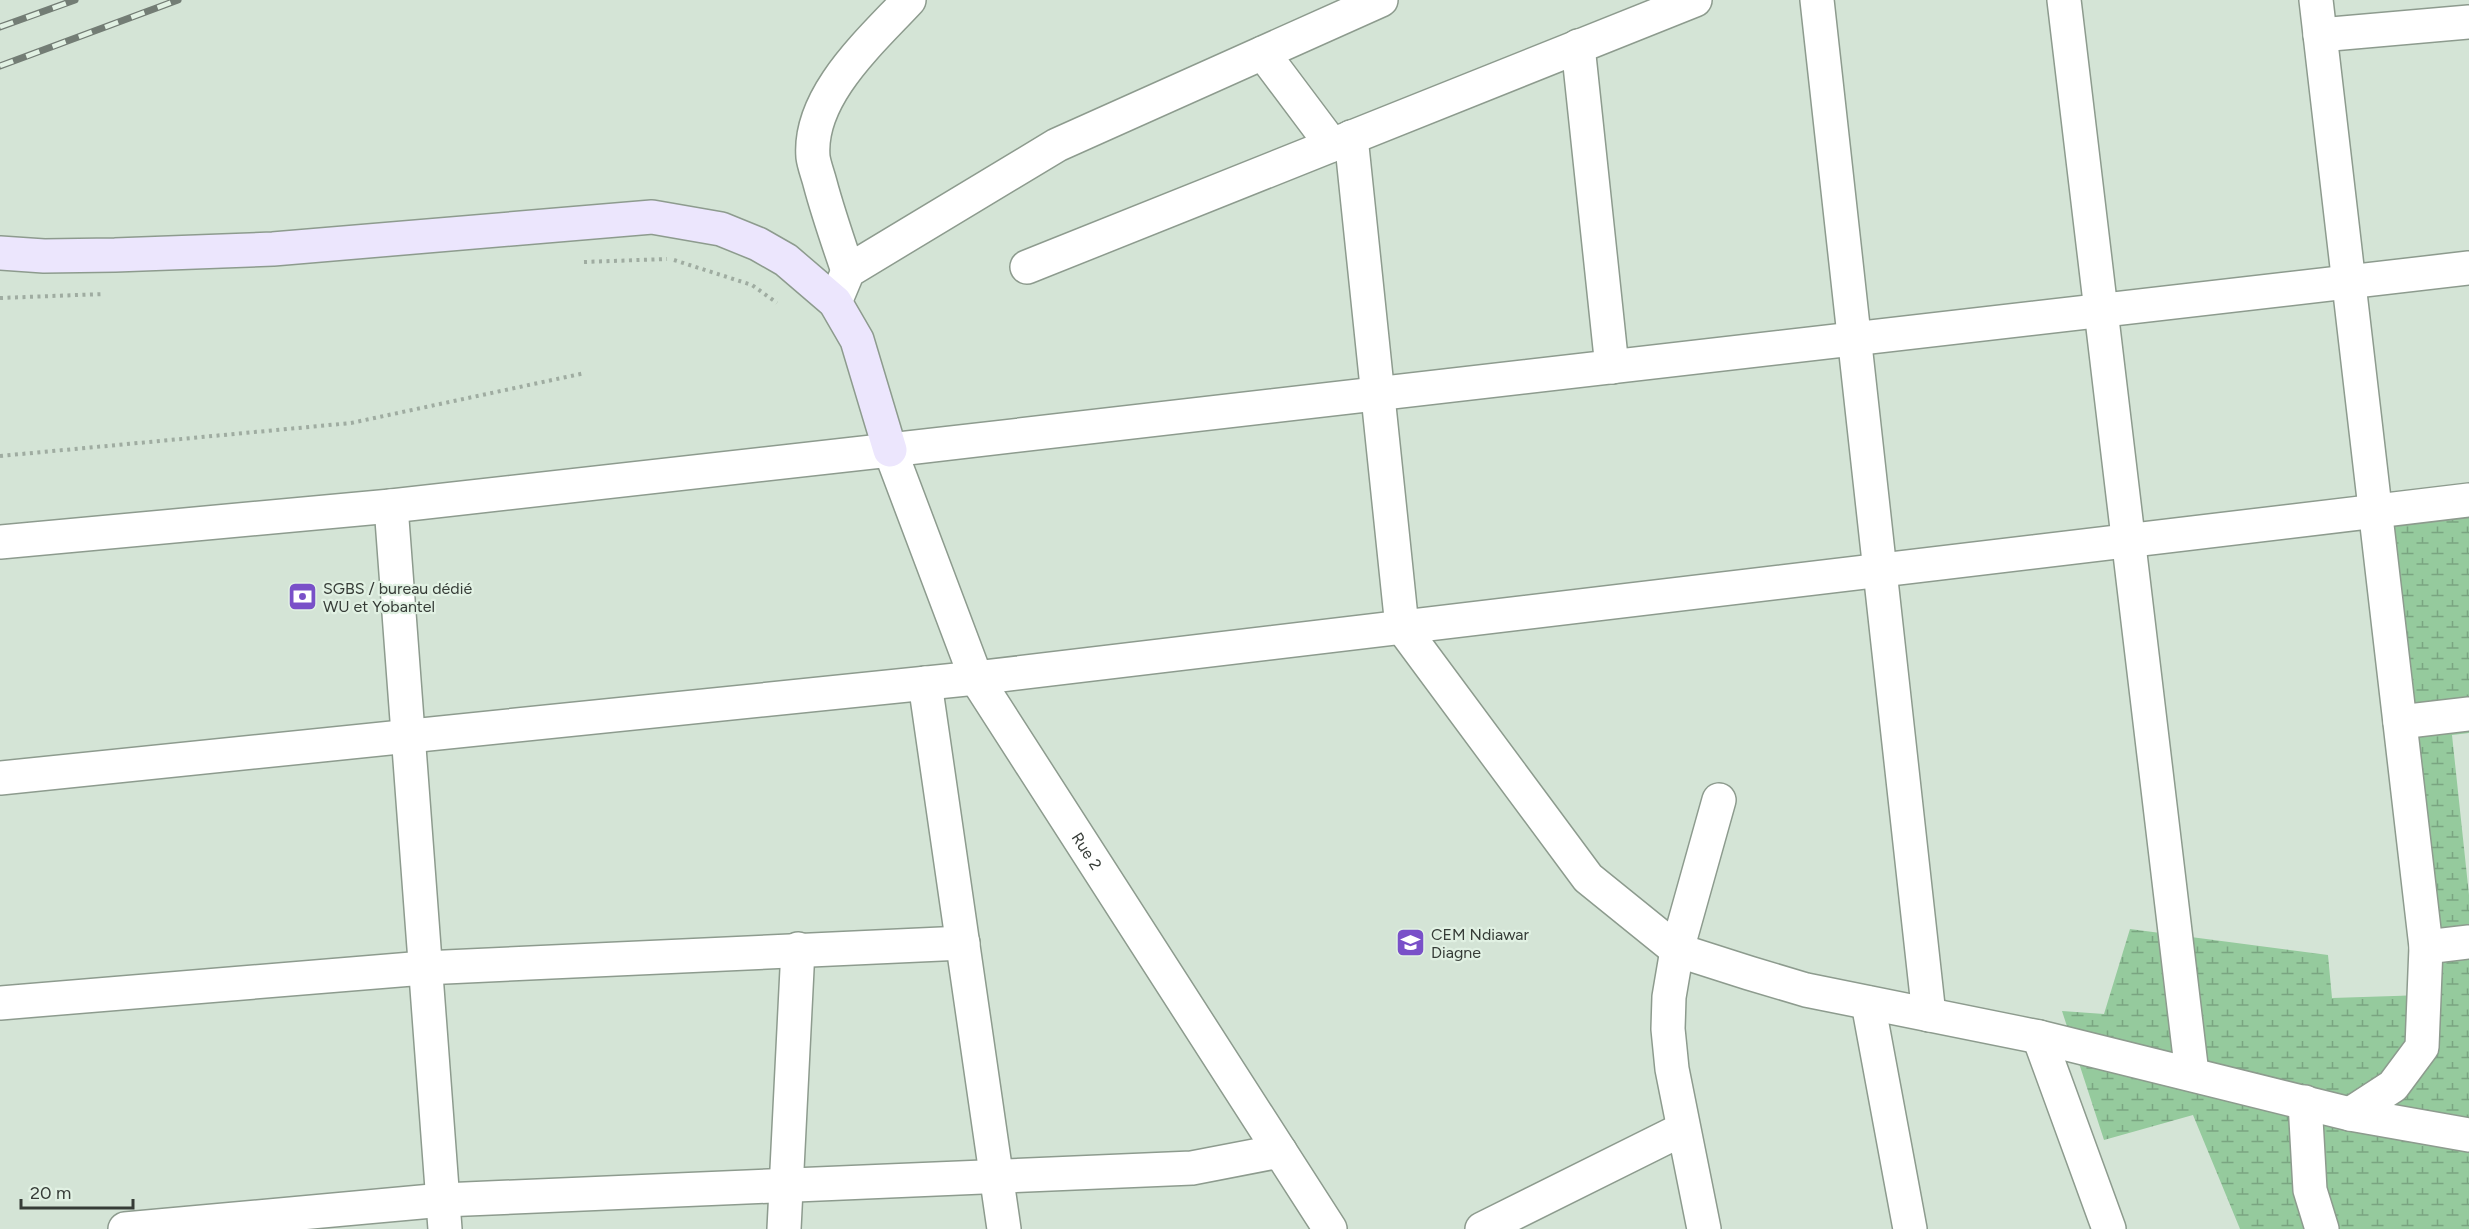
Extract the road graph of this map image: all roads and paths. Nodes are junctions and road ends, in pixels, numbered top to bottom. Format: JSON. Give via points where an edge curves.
{"nodes":[{"id":1,"x":909,"y":0,"type":"edge"},
{"id":2,"x":1381,"y":0,"type":"edge"},
{"id":3,"x":1695,"y":0,"type":"edge"},
{"id":4,"x":1817,"y":0,"type":"edge"},
{"id":5,"x":2064,"y":0,"type":"edge"},
{"id":6,"x":2316,"y":0,"type":"edge"},
{"id":7,"x":2469,"y":22,"type":"edge"},
{"id":8,"x":2320,"y":35,"type":"junction"},
{"id":9,"x":1578,"y":46,"type":"junction"},
{"id":10,"x":1263,"y":53,"type":"junction"},
{"id":11,"x":1342,"y":141,"type":"junction"},
{"id":12,"x":0,"y":253,"type":"edge"},
{"id":13,"x":576,"y":262,"type":"dead end"},
{"id":14,"x":1027,"y":267,"type":"dead end"},
{"id":15,"x":2469,"y":268,"type":"edge"},
{"id":16,"x":848,"y":271,"type":"junction"},
{"id":17,"x":2349,"y":282,"type":"junction"},
{"id":18,"x":114,"y":293,"type":"dead end"},
{"id":19,"x":0,"y":298,"type":"edge"},
{"id":20,"x":835,"y":302,"type":"junction"},
{"id":21,"x":780,"y":306,"type":"dead end"},
{"id":22,"x":2101,"y":311,"type":"junction"},
{"id":23,"x":1855,"y":339,"type":"junction"},
{"id":24,"x":1612,"y":367,"type":"junction"},
{"id":25,"x":585,"y":373,"type":"dead end"},
{"id":26,"x":1378,"y":394,"type":"junction"},
{"id":27,"x":890,"y":450,"type":"junction"},
{"id":28,"x":0,"y":456,"type":"edge"},
{"id":29,"x":2469,"y":500,"type":"edge"},
{"id":30,"x":391,"y":506,"type":"junction"},
{"id":31,"x":2375,"y":511,"type":"junction"},
{"id":32,"x":2128,"y":541,"type":"junction"},
{"id":33,"x":0,"y":542,"type":"edge"},
{"id":34,"x":1880,"y":570,"type":"junction"},
{"id":35,"x":1402,"y":627,"type":"junction"},
{"id":36,"x":976,"y":678,"type":"junction"},
{"id":37,"x":925,"y":683,"type":"junction"},
{"id":38,"x":2469,"y":714,"type":"edge"},
{"id":39,"x":2400,"y":723,"type":"junction"},
{"id":40,"x":409,"y":736,"type":"junction"},
{"id":41,"x":0,"y":778,"type":"edge"},
{"id":42,"x":1719,"y":800,"type":"dead end"},
{"id":43,"x":2469,"y":942,"type":"edge"},
{"id":44,"x":963,"y":943,"type":"junction"},
{"id":45,"x":2426,"y":947,"type":"junction"},
{"id":46,"x":798,"y":949,"type":"junction"},
{"id":47,"x":1677,"y":950,"type":"junction"},
{"id":48,"x":424,"y":968,"type":"junction"},
{"id":49,"x":0,"y":1003,"type":"edge"},
{"id":50,"x":1868,"y":1003,"type":"junction"},
{"id":51,"x":1929,"y":1015,"type":"junction"},
{"id":52,"x":2039,"y":1037,"type":"junction"},
{"id":53,"x":2192,"y":1074,"type":"junction"},
{"id":54,"x":2305,"y":1102,"type":"junction"},
{"id":55,"x":2350,"y":1114,"type":"junction"},
{"id":56,"x":1683,"y":1129,"type":"junction"},
{"id":57,"x":2469,"y":1135,"type":"edge"},
{"id":58,"x":1280,"y":1151,"type":"junction"},
{"id":59,"x":997,"y":1177,"type":"junction"},
{"id":60,"x":786,"y":1184,"type":"junction"},
{"id":61,"x":444,"y":1215,"type":"edge"},
{"id":62,"x":125,"y":1229,"type":"edge"},
{"id":63,"x":784,"y":1229,"type":"edge"},
{"id":64,"x":1004,"y":1229,"type":"edge"},
{"id":65,"x":1330,"y":1229,"type":"edge"},
{"id":66,"x":1482,"y":1229,"type":"edge"},
{"id":67,"x":1704,"y":1229,"type":"edge"},
{"id":68,"x":1910,"y":1229,"type":"edge"},
{"id":69,"x":2109,"y":1229,"type":"edge"},
{"id":70,"x":2322,"y":1229,"type":"edge"}],
"edges":[{"from":1,"to":16,"type":"street","via":[[843,71],[825,102],[816,132],[813,156]]},
{"from":2,"to":10,"type":"street"},
{"from":3,"to":9,"type":"street"},
{"from":4,"to":23,"type":"street"},
{"from":5,"to":22,"type":"street"},
{"from":6,"to":8,"type":"street"},
{"from":7,"to":8,"type":"street"},
{"from":8,"to":17,"type":"street"},
{"from":9,"to":11,"type":"street"},
{"from":9,"to":24,"type":"street"},
{"from":10,"to":11,"type":"street"},
{"from":10,"to":16,"type":"street","via":[[1057,145]]},
{"from":11,"to":14,"type":"street"},
{"from":11,"to":26,"type":"street"},
{"from":12,"to":20,"type":"main road","via":[[116,255],[273,249],[652,217],[721,229],[758,244],[786,260]]},
{"from":13,"to":21,"type":"path","via":[[669,258],[752,285]]},
{"from":15,"to":17,"type":"street"},
{"from":16,"to":20,"type":"street"},
{"from":17,"to":22,"type":"street"},
{"from":17,"to":31,"type":"street"},
{"from":18,"to":19,"type":"path"},
{"from":20,"to":27,"type":"main road","via":[[857,340]]},
{"from":22,"to":23,"type":"street"},
{"from":22,"to":32,"type":"street"},
{"from":23,"to":24,"type":"street"},
{"from":23,"to":34,"type":"street"},
{"from":24,"to":26,"type":"street"},
{"from":25,"to":28,"type":"path","via":[[351,423]]},
{"from":26,"to":27,"type":"street"},
{"from":26,"to":35,"type":"street"},
{"from":27,"to":30,"type":"street"},
{"from":27,"to":36,"type":"street","name":"Rue 2"},
{"from":29,"to":31,"type":"street"},
{"from":30,"to":33,"type":"street"},
{"from":30,"to":40,"type":"street"},
{"from":31,"to":32,"type":"street"},
{"from":31,"to":39,"type":"street"},
{"from":32,"to":34,"type":"street"},
{"from":32,"to":53,"type":"street"},
{"from":34,"to":35,"type":"street"},
{"from":34,"to":51,"type":"street"},
{"from":35,"to":36,"type":"street"},
{"from":35,"to":47,"type":"street","via":[[1588,878]]},
{"from":36,"to":37,"type":"street"},
{"from":36,"to":58,"type":"street","name":"Rue 2"},
{"from":37,"to":40,"type":"street"},
{"from":37,"to":44,"type":"street"},
{"from":38,"to":39,"type":"street"},
{"from":39,"to":45,"type":"street"},
{"from":40,"to":41,"type":"street"},
{"from":40,"to":48,"type":"street"},
{"from":42,"to":47,"type":"street"},
{"from":43,"to":45,"type":"street"},
{"from":44,"to":46,"type":"street"},
{"from":44,"to":59,"type":"street"},
{"from":45,"to":55,"type":"street","via":[[2422,1047],[2393,1086]]},
{"from":46,"to":48,"type":"street"},
{"from":46,"to":60,"type":"street"},
{"from":47,"to":50,"type":"street","via":[[1806,990]]},
{"from":47,"to":56,"type":"street","via":[[1668,1029]]},
{"from":48,"to":49,"type":"street"},
{"from":48,"to":61,"type":"street"},
{"from":50,"to":51,"type":"street"},
{"from":50,"to":68,"type":"street"},
{"from":51,"to":52,"type":"street"},
{"from":52,"to":53,"type":"street"},
{"from":52,"to":69,"type":"street"},
{"from":53,"to":54,"type":"street"},
{"from":54,"to":55,"type":"street"},
{"from":54,"to":70,"type":"street","via":[[2310,1190]]},
{"from":55,"to":57,"type":"street"},
{"from":56,"to":66,"type":"street"},
{"from":56,"to":67,"type":"street"},
{"from":58,"to":59,"type":"street","via":[[1192,1168]]},
{"from":58,"to":65,"type":"street","name":"Rue 2"},
{"from":59,"to":60,"type":"street"},
{"from":59,"to":64,"type":"street"},
{"from":60,"to":61,"type":"street"},
{"from":60,"to":63,"type":"street"},
{"from":61,"to":62,"type":"street"}]}
